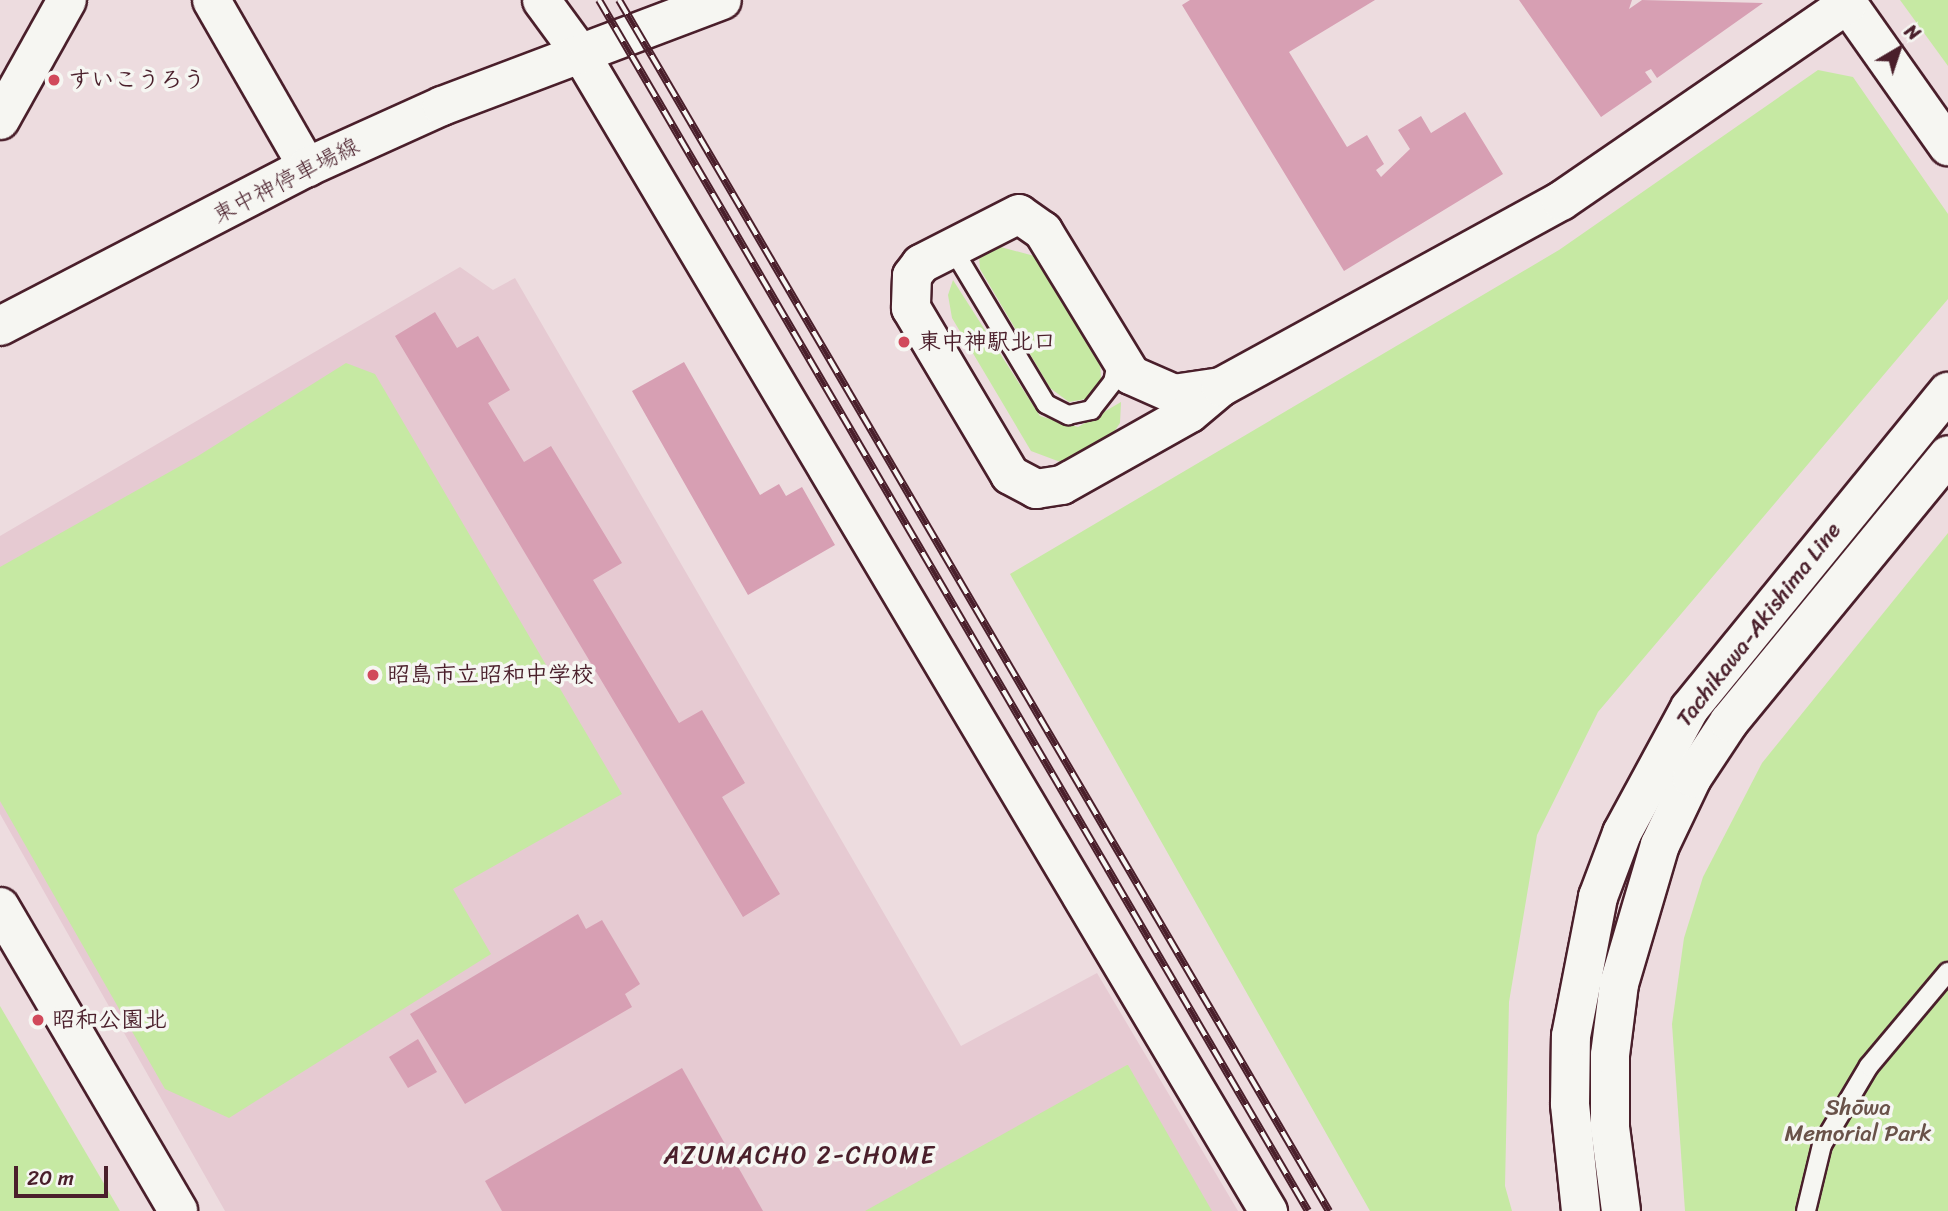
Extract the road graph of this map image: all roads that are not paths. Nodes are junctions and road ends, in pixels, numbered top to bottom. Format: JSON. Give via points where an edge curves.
{"nodes":[{"id":1,"x":67,"y":0,"type":"edge"},
{"id":2,"x":211,"y":0,"type":"edge"},
{"id":3,"x":541,"y":0,"type":"edge"},
{"id":4,"x":722,"y":0,"type":"edge"},
{"id":5,"x":1846,"y":2,"type":"edge"},
{"id":6,"x":580,"y":53,"type":"junction"},
{"id":7,"x":0,"y":120,"type":"edge"},
{"id":8,"x":1948,"y":146,"type":"edge"},
{"id":9,"x":307,"y":167,"type":"junction"},
{"id":10,"x":951,"y":246,"type":"junction"},
{"id":11,"x":0,"y":326,"type":"edge"},
{"id":12,"x":1125,"y":365,"type":"junction"},
{"id":13,"x":1222,"y":387,"type":"junction"},
{"id":14,"x":1948,"y":392,"type":"edge"},
{"id":15,"x":1118,"y":454,"type":"junction"},
{"id":16,"x":1948,"y":455,"type":"edge"},
{"id":17,"x":0,"y":907,"type":"edge"},
{"id":18,"x":1948,"y":972,"type":"edge"},
{"id":19,"x":177,"y":1211,"type":"edge"},
{"id":20,"x":1268,"y":1211,"type":"edge"},
{"id":21,"x":1581,"y":1211,"type":"edge"},
{"id":22,"x":1621,"y":1211,"type":"edge"},
{"id":23,"x":1806,"y":1211,"type":"edge"}],
"edges":[{"from":1,"to":7,"type":"main road"},
{"from":2,"to":9,"type":"street"},
{"from":3,"to":6,"type":"street"},
{"from":4,"to":6,"type":"main road","name":"東中神停車場線"},
{"from":5,"to":8,"type":"main road"},
{"from":5,"to":13,"type":"main road","via":[[1510,232]]},
{"from":6,"to":9,"type":"main road","name":"東中神停車場線"},
{"from":6,"to":20,"type":"street"},
{"from":9,"to":11,"type":"main road","name":"東中神停車場線"},
{"from":10,"to":12,"type":"main road","via":[[1006,216],[1032,219]]},
{"from":10,"to":12,"type":"lane","via":[[1038,393],[1056,411],[1091,410]]},
{"from":10,"to":15,"type":"main road","via":[[912,276],[911,308],[1010,475],[1049,489]]},
{"from":12,"to":13,"type":"main road","via":[[1174,394]]},
{"from":12,"to":15,"type":"main road","via":[[1133,416]]},
{"from":13,"to":15,"type":"main road"},
{"from":14,"to":21,"type":"main road","name":"Tachikawa-Akishima Line","via":[[1690,708],[1622,833],[1598,897],[1572,1036],[1570,1104]]},
{"from":16,"to":22,"type":"main road","name":"Tachikawa-Akishima Line","via":[[1729,722],[1660,845],[1619,984],[1610,1055],[1610,1127]]},
{"from":17,"to":19,"type":"main road"},
{"from":18,"to":23,"type":"lane","via":[[1869,1066],[1822,1145]]}]}
